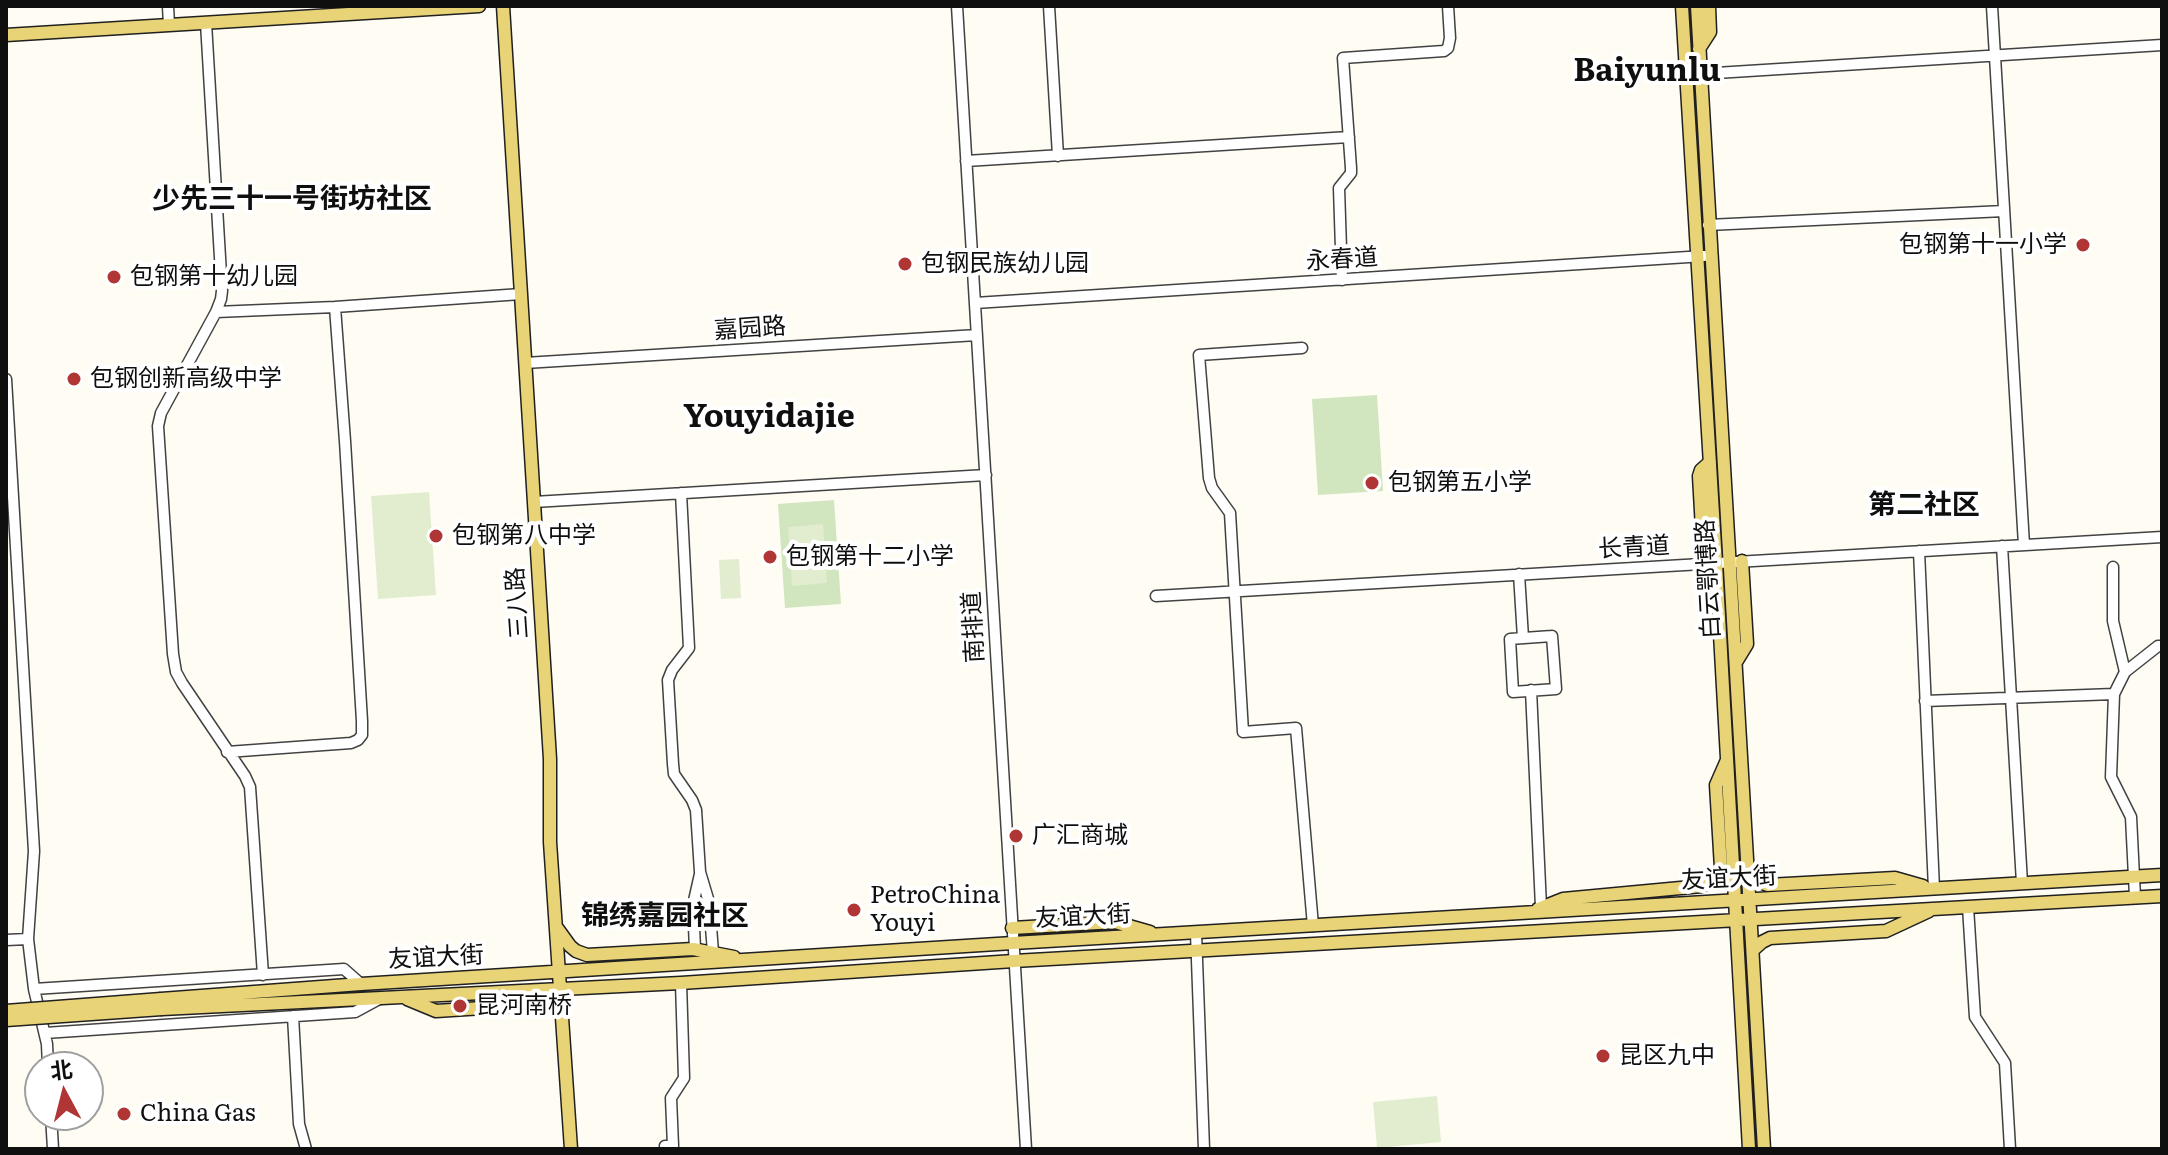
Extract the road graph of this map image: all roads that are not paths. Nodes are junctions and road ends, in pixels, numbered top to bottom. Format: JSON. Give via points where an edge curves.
{"nodes":[{"id":1,"x":168,"y":6,"type":"edge"},
{"id":2,"x":479,"y":6,"type":"edge"},
{"id":3,"x":503,"y":6,"type":"edge"},
{"id":4,"x":957,"y":6,"type":"edge"},
{"id":5,"x":1049,"y":6,"type":"edge"},
{"id":6,"x":1448,"y":6,"type":"edge"},
{"id":7,"x":1682,"y":6,"type":"edge"},
{"id":8,"x":1697,"y":6,"type":"edge"},
{"id":9,"x":1709,"y":6,"type":"edge"},
{"id":10,"x":1992,"y":6,"type":"edge"},
{"id":11,"x":291,"y":12,"type":"edge"},
{"id":12,"x":206,"y":23,"type":"junction"},
{"id":13,"x":169,"y":25,"type":"junction"},
{"id":14,"x":6,"y":35,"type":"edge"},
{"id":15,"x":2162,"y":45,"type":"edge"},
{"id":16,"x":1699,"y":49,"type":"junction"},
{"id":17,"x":1995,"y":55,"type":"junction"},
{"id":18,"x":1700,"y":74,"type":"junction"},
{"id":19,"x":1349,"y":137,"type":"junction"},
{"id":20,"x":1058,"y":156,"type":"junction"},
{"id":21,"x":966,"y":161,"type":"junction"},
{"id":22,"x":2004,"y":211,"type":"junction"},
{"id":23,"x":1708,"y":225,"type":"junction"},
{"id":24,"x":1704,"y":256,"type":"junction"},
{"id":25,"x":1342,"y":280,"type":"junction"},
{"id":26,"x":521,"y":294,"type":"junction"},
{"id":27,"x":975,"y":303,"type":"junction"},
{"id":28,"x":335,"y":307,"type":"junction"},
{"id":29,"x":216,"y":312,"type":"junction"},
{"id":30,"x":977,"y":335,"type":"junction"},
{"id":31,"x":1302,"y":348,"type":"dead end"},
{"id":32,"x":525,"y":363,"type":"junction"},
{"id":33,"x":6,"y":379,"type":"edge"},
{"id":34,"x":986,"y":475,"type":"junction"},
{"id":35,"x":9,"y":488,"type":"edge"},
{"id":36,"x":681,"y":493,"type":"junction"},
{"id":37,"x":534,"y":502,"type":"junction"},
{"id":38,"x":2162,"y":537,"type":"edge"},
{"id":39,"x":2024,"y":545,"type":"junction"},
{"id":40,"x":2002,"y":546,"type":"junction"},
{"id":41,"x":1919,"y":551,"type":"junction"},
{"id":42,"x":1736,"y":561,"type":"junction"},
{"id":43,"x":1710,"y":563,"type":"junction"},
{"id":44,"x":2113,"y":567,"type":"dead end"},
{"id":45,"x":1519,"y":574,"type":"junction"},
{"id":46,"x":1234,"y":591,"type":"junction"},
{"id":47,"x":1156,"y":596,"type":"dead end"},
{"id":48,"x":1523,"y":638,"type":"junction"},
{"id":49,"x":2162,"y":646,"type":"edge"},
{"id":50,"x":2125,"y":672,"type":"junction"},
{"id":51,"x":1531,"y":690,"type":"junction"},
{"id":52,"x":2114,"y":694,"type":"junction"},
{"id":53,"x":2011,"y":698,"type":"junction"},
{"id":54,"x":1925,"y":701,"type":"junction"},
{"id":55,"x":227,"y":752,"type":"junction"},
{"id":56,"x":1727,"y":759,"type":"junction"},
{"id":57,"x":1748,"y":867,"type":"junction"},
{"id":58,"x":700,"y":872,"type":"junction"},
{"id":59,"x":2162,"y":875,"type":"edge"},
{"id":60,"x":2133,"y":876,"type":"junction"},
{"id":61,"x":2022,"y":883,"type":"junction"},
{"id":62,"x":1934,"y":889,"type":"junction"},
{"id":63,"x":2162,"y":896,"type":"edge"},
{"id":64,"x":2135,"y":897,"type":"junction"},
{"id":65,"x":1750,"y":899,"type":"junction"},
{"id":66,"x":1735,"y":900,"type":"junction"},
{"id":67,"x":1541,"y":907,"type":"junction"},
{"id":68,"x":1968,"y":907,"type":"junction"},
{"id":69,"x":1935,"y":909,"type":"junction"},
{"id":70,"x":1527,"y":913,"type":"junction"},
{"id":71,"x":1751,"y":918,"type":"junction"},
{"id":72,"x":1736,"y":919,"type":"junction"},
{"id":73,"x":1313,"y":926,"type":"junction"},
{"id":74,"x":556,"y":927,"type":"junction"},
{"id":75,"x":1012,"y":928,"type":"junction"},
{"id":76,"x":1196,"y":933,"type":"junction"},
{"id":77,"x":1161,"y":935,"type":"junction"},
{"id":78,"x":28,"y":939,"type":"junction"},
{"id":79,"x":6,"y":940,"type":"edge"},
{"id":80,"x":1013,"y":943,"type":"junction"},
{"id":81,"x":695,"y":949,"type":"junction"},
{"id":82,"x":1753,"y":950,"type":"junction"},
{"id":83,"x":1197,"y":951,"type":"junction"},
{"id":84,"x":713,"y":952,"type":"junction"},
{"id":85,"x":748,"y":960,"type":"junction"},
{"id":86,"x":1014,"y":961,"type":"junction"},
{"id":87,"x":559,"y":972,"type":"junction"},
{"id":88,"x":263,"y":975,"type":"junction"},
{"id":89,"x":681,"y":983,"type":"junction"},
{"id":90,"x":361,"y":984,"type":"junction"},
{"id":91,"x":34,"y":989,"type":"junction"},
{"id":92,"x":560,"y":989,"type":"junction"},
{"id":93,"x":404,"y":998,"type":"junction"},
{"id":94,"x":379,"y":999,"type":"junction"},
{"id":95,"x":561,"y":1003,"type":"junction"},
{"id":96,"x":162,"y":1004,"type":"junction"},
{"id":97,"x":6,"y":1011,"type":"edge"},
{"id":98,"x":293,"y":1016,"type":"junction"},
{"id":99,"x":6,"y":1020,"type":"edge"},
{"id":100,"x":45,"y":1033,"type":"junction"},
{"id":101,"x":47,"y":1051,"type":"edge"},
{"id":102,"x":306,"y":1149,"type":"edge"},
{"id":103,"x":571,"y":1149,"type":"edge"},
{"id":104,"x":666,"y":1149,"type":"edge"},
{"id":105,"x":1026,"y":1149,"type":"edge"},
{"id":106,"x":1204,"y":1149,"type":"edge"},
{"id":107,"x":1749,"y":1149,"type":"edge"},
{"id":108,"x":1764,"y":1149,"type":"edge"},
{"id":109,"x":2010,"y":1149,"type":"edge"}],
"edges":[{"from":1,"to":13,"type":"street"},
{"from":2,"to":11,"type":"main road"},
{"from":3,"to":26,"type":"main road","name":"三八路"},
{"from":4,"to":21,"type":"street","name":"南排道"},
{"from":5,"to":20,"type":"street"},
{"from":6,"to":19,"type":"street","via":[[1450,38],[1444,51],[1343,58]]},
{"from":7,"to":24,"type":"main road","name":"白云鄂博路"},
{"from":8,"to":16,"type":"main road","name":"白云鄂博路"},
{"from":9,"to":16,"type":"main road","via":[[1710,32]]},
{"from":10,"to":17,"type":"street"},
{"from":11,"to":12,"type":"main road"},
{"from":12,"to":13,"type":"main road"},
{"from":12,"to":29,"type":"street","via":[[222,291]]},
{"from":13,"to":14,"type":"main road"},
{"from":15,"to":17,"type":"street"},
{"from":16,"to":18,"type":"main road","name":"白云鄂博路"},
{"from":17,"to":18,"type":"street"},
{"from":17,"to":22,"type":"street"},
{"from":18,"to":23,"type":"main road","name":"白云鄂博路"},
{"from":19,"to":20,"type":"street"},
{"from":19,"to":25,"type":"street","via":[[1351,173],[1338,194]]},
{"from":20,"to":21,"type":"street"},
{"from":21,"to":27,"type":"street","name":"南排道"},
{"from":22,"to":23,"type":"street"},
{"from":22,"to":39,"type":"street"},
{"from":23,"to":24,"type":"main road","name":"白云鄂博路"},
{"from":24,"to":25,"type":"street","name":"永春道"},
{"from":24,"to":42,"type":"main road","name":"白云鄂博路"},
{"from":24,"to":43,"type":"main road","name":"白云鄂博路","via":[[1710,462],[1699,476]]},
{"from":25,"to":27,"type":"street","name":"永春道"},
{"from":26,"to":28,"type":"street"},
{"from":26,"to":32,"type":"main road","name":"三八路"},
{"from":27,"to":30,"type":"street","name":"南排道"},
{"from":28,"to":29,"type":"street"},
{"from":28,"to":55,"type":"street","via":[[362,735],[351,743]]},
{"from":29,"to":55,"type":"street","via":[[161,413],[158,435],[174,663]]},
{"from":30,"to":32,"type":"street","name":"嘉园路"},
{"from":30,"to":34,"type":"street","name":"南排道"},
{"from":31,"to":46,"type":"street","via":[[1199,355],[1209,478],[1230,513]]},
{"from":32,"to":37,"type":"main road","name":"三八路"},
{"from":33,"to":35,"type":"street"},
{"from":34,"to":36,"type":"street"},
{"from":34,"to":75,"type":"street","name":"南排道"},
{"from":35,"to":78,"type":"street","via":[[34,851]]},
{"from":36,"to":37,"type":"street"},
{"from":36,"to":58,"type":"street","via":[[689,648],[669,674],[669,708],[673,770],[695,806]]},
{"from":37,"to":74,"type":"main road","name":"三八路"},
{"from":38,"to":39,"type":"street","name":"长青道"},
{"from":39,"to":40,"type":"street","name":"长青道"},
{"from":40,"to":41,"type":"street","name":"长青道"},
{"from":40,"to":53,"type":"street"},
{"from":41,"to":42,"type":"street","name":"长青道"},
{"from":41,"to":54,"type":"street"},
{"from":42,"to":43,"type":"street","name":"长青道"},
{"from":42,"to":57,"type":"main road","name":"白云鄂博路","via":[[1747,644],[1736,662]]},
{"from":43,"to":45,"type":"street","name":"长青道"},
{"from":43,"to":56,"type":"main road","name":"白云鄂博路"},
{"from":44,"to":50,"type":"street","via":[[2113,621]]},
{"from":45,"to":46,"type":"street","name":"长青道"},
{"from":45,"to":48,"type":"street"},
{"from":46,"to":47,"type":"street","name":"长青道"},
{"from":46,"to":73,"type":"street","via":[[1243,732],[1296,728]]},
{"from":48,"to":51,"type":"street","via":[[1510,639],[1513,692]]},
{"from":48,"to":51,"type":"street","via":[[1552,636],[1556,689]]},
{"from":49,"to":50,"type":"street"},
{"from":50,"to":52,"type":"street"},
{"from":51,"to":67,"type":"street"},
{"from":52,"to":53,"type":"street"},
{"from":52,"to":60,"type":"street","via":[[2111,777],[2131,817]]},
{"from":53,"to":54,"type":"street"},
{"from":53,"to":61,"type":"street"},
{"from":54,"to":62,"type":"street"},
{"from":55,"to":88,"type":"street","via":[[250,787]]},
{"from":56,"to":66,"type":"main road","name":"白云鄂博路"},
{"from":56,"to":67,"type":"main road","via":[[1716,785],[1721,868],[1715,879],[1702,886],[1563,899]]},
{"from":57,"to":62,"type":"main road","via":[[1754,880],[1768,885],[1895,878]]},
{"from":57,"to":65,"type":"main road","name":"白云鄂博路"},
{"from":58,"to":81,"type":"street","via":[[693,905]]},
{"from":58,"to":84,"type":"street","via":[[709,902]]},
{"from":59,"to":60,"type":"main road","name":"友谊大街"},
{"from":60,"to":61,"type":"main road","name":"友谊大街"},
{"from":60,"to":64,"type":"street"},
{"from":61,"to":62,"type":"main road","name":"友谊大街"},
{"from":62,"to":65,"type":"main road","name":"友谊大街"},
{"from":63,"to":64,"type":"main road","name":"友谊大街"},
{"from":64,"to":68,"type":"main road","name":"友谊大街"},
{"from":65,"to":66,"type":"main road","name":"友谊大街"},
{"from":65,"to":71,"type":"main road","name":"白云鄂博路"},
{"from":66,"to":70,"type":"main road","name":"友谊大街"},
{"from":66,"to":72,"type":"main road","name":"白云鄂博路"},
{"from":67,"to":70,"type":"main road"},
{"from":68,"to":69,"type":"main road","name":"友谊大街"},
{"from":68,"to":109,"type":"street","via":[[1975,1017],[2005,1063]]},
{"from":69,"to":71,"type":"main road","name":"友谊大街"},
{"from":69,"to":82,"type":"main road","via":[[1886,931],[1777,937]]},
{"from":70,"to":73,"type":"main road","name":"友谊大街"},
{"from":71,"to":72,"type":"main road","name":"友谊大街"},
{"from":71,"to":82,"type":"main road","name":"白云鄂博路"},
{"from":72,"to":83,"type":"main road","name":"友谊大街"},
{"from":72,"to":107,"type":"main road","name":"白云鄂博路"},
{"from":73,"to":76,"type":"main road","name":"友谊大街"},
{"from":74,"to":81,"type":"main road","via":[[570,946],[587,955]]},
{"from":74,"to":87,"type":"main road","name":"三八路"},
{"from":75,"to":77,"type":"main road","via":[[1115,922]]},
{"from":75,"to":80,"type":"street","name":"南排道"},
{"from":76,"to":77,"type":"main road","name":"友谊大街"},
{"from":76,"to":83,"type":"street"},
{"from":77,"to":80,"type":"main road","name":"友谊大街"},
{"from":78,"to":79,"type":"street"},
{"from":78,"to":91,"type":"street"},
{"from":80,"to":85,"type":"main road","name":"友谊大街"},
{"from":80,"to":86,"type":"street","name":"南排道"},
{"from":81,"to":84,"type":"main road"},
{"from":82,"to":108,"type":"main road","name":"白云鄂博路"},
{"from":83,"to":86,"type":"main road","name":"友谊大街"},
{"from":83,"to":106,"type":"street"},
{"from":84,"to":85,"type":"main road"},
{"from":85,"to":87,"type":"main road","name":"友谊大街"},
{"from":86,"to":89,"type":"main road","name":"友谊大街"},
{"from":86,"to":105,"type":"street","name":"南排道"},
{"from":87,"to":90,"type":"main road","name":"友谊大街"},
{"from":87,"to":92,"type":"main road","name":"三八路"},
{"from":88,"to":90,"type":"street","via":[[344,969]]},
{"from":88,"to":91,"type":"street"},
{"from":89,"to":92,"type":"main road","name":"友谊大街"},
{"from":89,"to":104,"type":"street","via":[[684,1078],[671,1098],[673,1146]]},
{"from":90,"to":96,"type":"main road","name":"友谊大街"},
{"from":91,"to":100,"type":"street"},
{"from":92,"to":93,"type":"main road","name":"友谊大街"},
{"from":92,"to":95,"type":"main road","name":"三八路"},
{"from":93,"to":94,"type":"main road","name":"友谊大街"},
{"from":93,"to":95,"type":"main road","via":[[436,1011]]},
{"from":94,"to":96,"type":"main road","name":"友谊大街"},
{"from":94,"to":98,"type":"street","via":[[355,1012]]},
{"from":95,"to":103,"type":"main road","name":"三八路"},
{"from":96,"to":97,"type":"main road","name":"友谊大街","bridge":true},
{"from":96,"to":99,"type":"main road","name":"友谊大街","bridge":true},
{"from":98,"to":100,"type":"street"},
{"from":98,"to":102,"type":"street","via":[[299,1124]]},
{"from":100,"to":101,"type":"street"}]}
